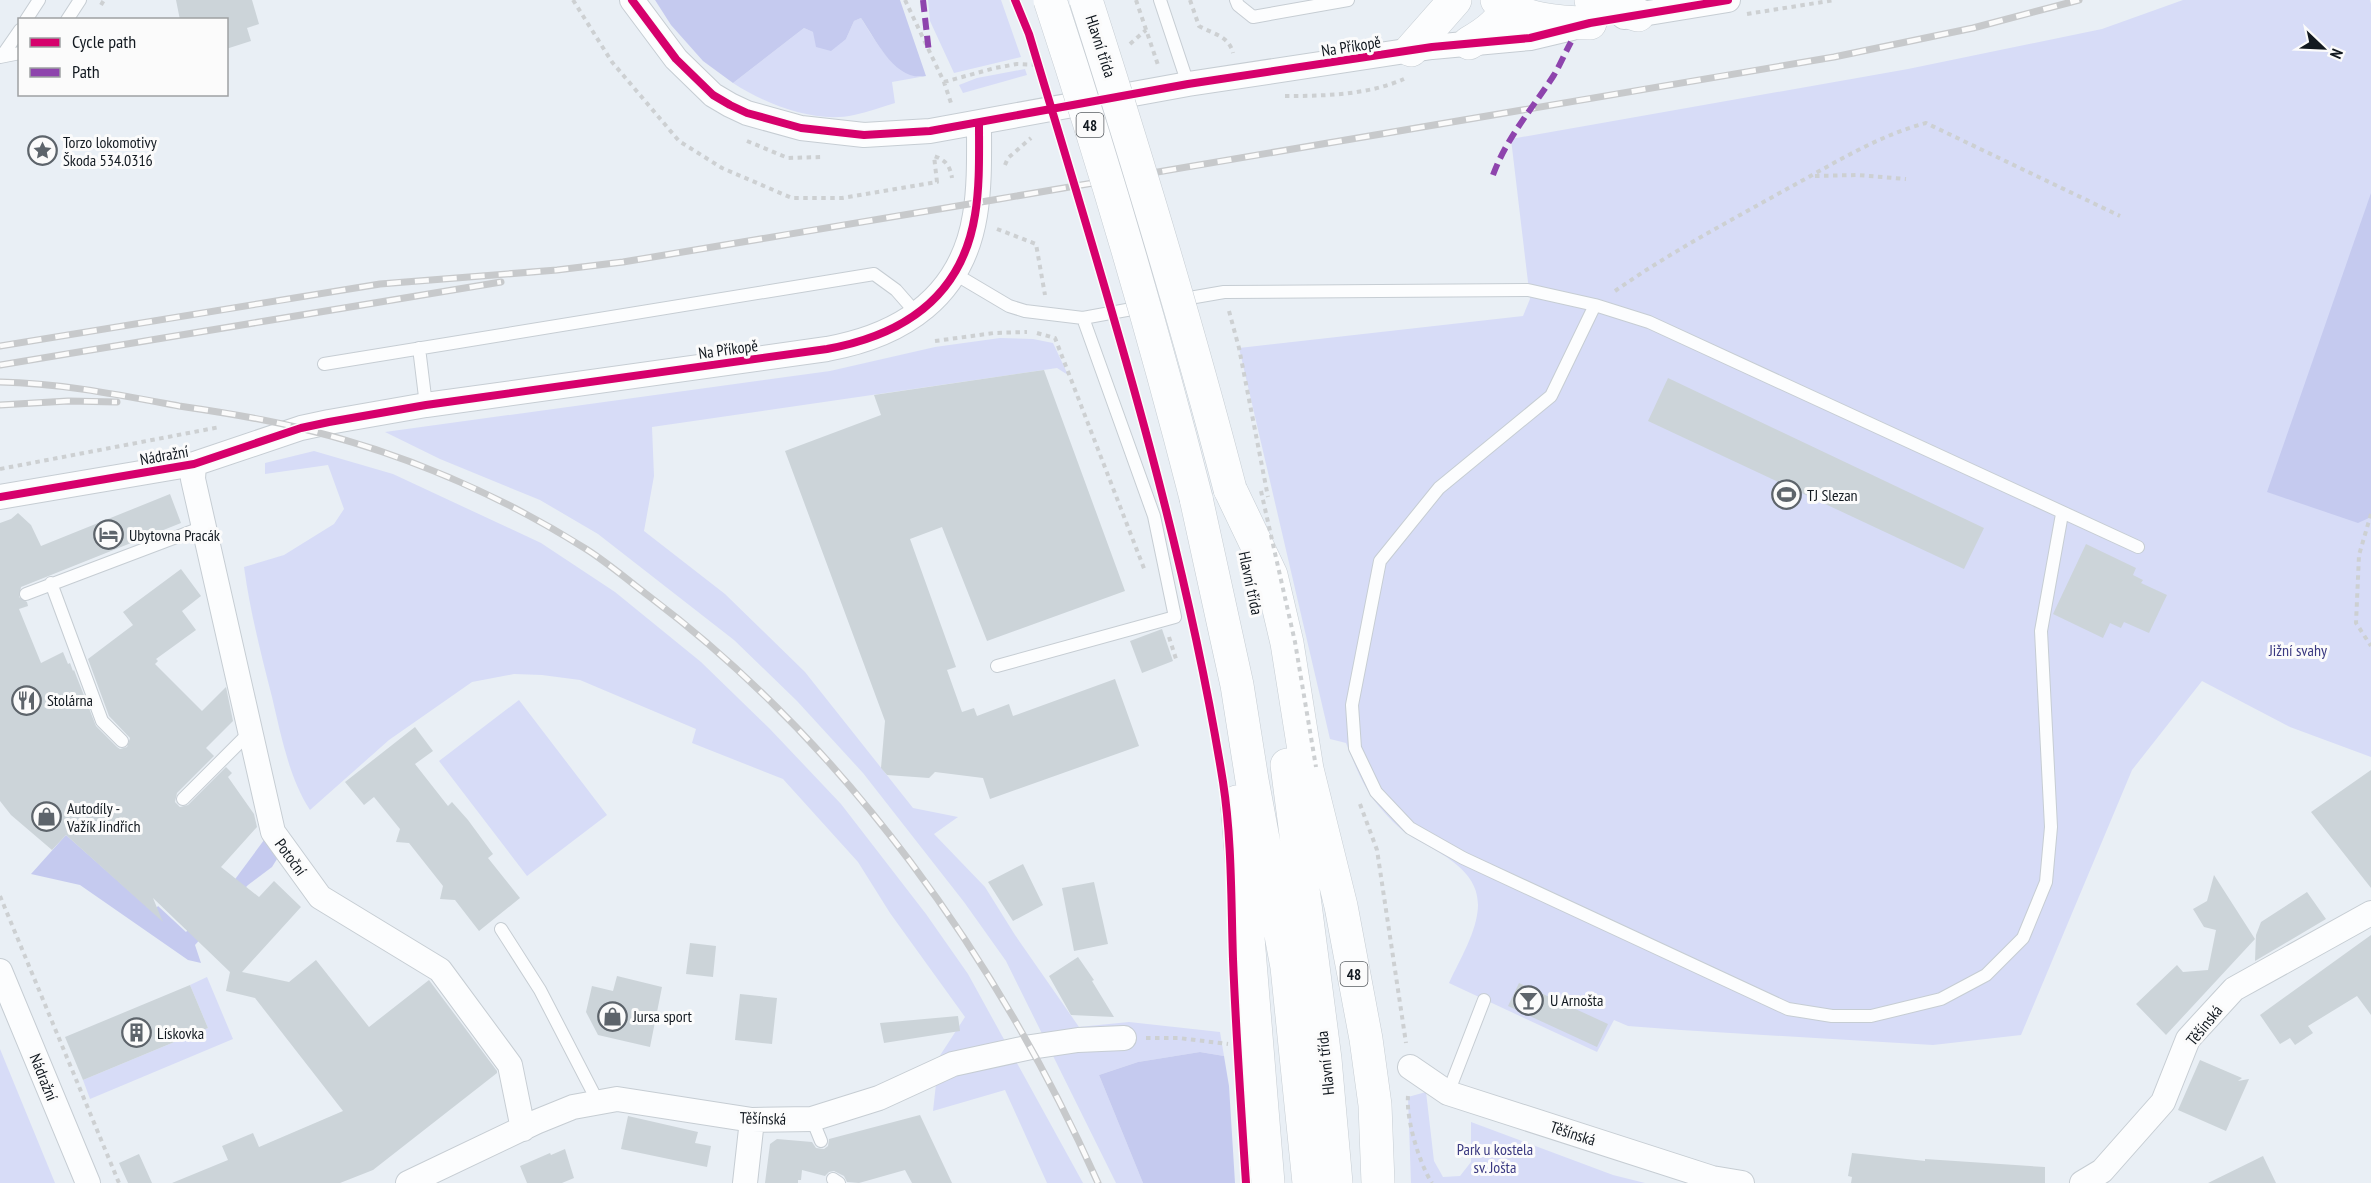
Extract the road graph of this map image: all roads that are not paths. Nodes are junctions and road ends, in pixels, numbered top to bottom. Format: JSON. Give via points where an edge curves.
{"nodes":[{"id":1,"x":39,"y":0,"type":"edge"},
{"id":2,"x":80,"y":0,"type":"edge"},
{"id":3,"x":632,"y":0,"type":"edge"},
{"id":4,"x":1028,"y":0,"type":"edge"},
{"id":5,"x":1050,"y":0,"type":"edge"},
{"id":6,"x":1086,"y":0,"type":"edge"},
{"id":7,"x":1106,"y":0,"type":"edge"},
{"id":8,"x":1160,"y":0,"type":"edge"},
{"id":9,"x":1236,"y":0,"type":"edge"},
{"id":10,"x":1348,"y":0,"type":"edge"},
{"id":11,"x":1455,"y":0,"type":"edge"},
{"id":12,"x":1728,"y":0,"type":"edge"},
{"id":13,"x":1505,"y":3,"type":"edge"},
{"id":14,"x":1590,"y":12,"type":"edge"},
{"id":15,"x":1638,"y":15,"type":"joint"},
{"id":16,"x":27,"y":18,"type":"edge"},
{"id":17,"x":68,"y":18,"type":"edge"},
{"id":18,"x":18,"y":33,"type":"edge"},
{"id":19,"x":1469,"y":43,"type":"junction"},
{"id":20,"x":1411,"y":50,"type":"junction"},
{"id":21,"x":18,"y":53,"type":"edge"},
{"id":22,"x":1,"y":57,"type":"edge"},
{"id":23,"x":1177,"y":86,"type":"junction"},
{"id":24,"x":979,"y":123,"type":"junction"},
{"id":25,"x":1161,"y":240,"type":"junction"},
{"id":26,"x":1128,"y":250,"type":"junction"},
{"id":27,"x":955,"y":274,"type":"junction"},
{"id":28,"x":1595,"y":305,"type":"junction"},
{"id":29,"x":917,"y":314,"type":"junction"},
{"id":30,"x":1083,"y":318,"type":"junction"},
{"id":31,"x":419,"y":348,"type":"junction"},
{"id":32,"x":324,"y":364,"type":"dead end"},
{"id":33,"x":426,"y":405,"type":"junction"},
{"id":34,"x":329,"y":422,"type":"joint"},
{"id":35,"x":194,"y":464,"type":"junction"},
{"id":36,"x":0,"y":497,"type":"edge"},
{"id":37,"x":2062,"y":514,"type":"junction"},
{"id":38,"x":203,"y":526,"type":"junction"},
{"id":39,"x":2138,"y":547,"type":"dead end"},
{"id":40,"x":51,"y":583,"type":"junction"},
{"id":41,"x":26,"y":594,"type":"dead end"},
{"id":42,"x":997,"y":666,"type":"dead end"},
{"id":43,"x":250,"y":732,"type":"junction"},
{"id":44,"x":122,"y":741,"type":"dead end"},
{"id":45,"x":1298,"y":771,"type":"junction"},
{"id":46,"x":1244,"y":782,"type":"junction"},
{"id":47,"x":183,"y":799,"type":"dead end"},
{"id":48,"x":2371,"y":913,"type":"edge"},
{"id":49,"x":501,"y":929,"type":"dead end"},
{"id":50,"x":0,"y":970,"type":"edge"},
{"id":51,"x":1484,"y":1000,"type":"dead end"},
{"id":52,"x":1124,"y":1038,"type":"road end"},
{"id":53,"x":1410,"y":1067,"type":"dead end"},
{"id":54,"x":1448,"y":1093,"type":"junction"},
{"id":55,"x":598,"y":1102,"type":"junction"},
{"id":56,"x":812,"y":1119,"type":"junction"},
{"id":57,"x":752,"y":1120,"type":"junction"},
{"id":58,"x":523,"y":1128,"type":"junction"},
{"id":59,"x":821,"y":1141,"type":"dead end"},
{"id":60,"x":414,"y":1182,"type":"edge"},
{"id":61,"x":88,"y":1183,"type":"edge"},
{"id":62,"x":745,"y":1183,"type":"edge"},
{"id":63,"x":1268,"y":1183,"type":"edge"},
{"id":64,"x":1309,"y":1183,"type":"edge"},
{"id":65,"x":1336,"y":1183,"type":"edge"},
{"id":66,"x":1378,"y":1183,"type":"edge"},
{"id":67,"x":1742,"y":1183,"type":"edge"},
{"id":68,"x":2082,"y":1183,"type":"edge"}],
"edges":[{"from":1,"to":16,"type":"lane"},
{"from":2,"to":17,"type":"lane"},
{"from":3,"to":24,"type":"street","name":"Na Příkopě","via":[[664,45],[712,95],[747,113],[801,128],[864,135]]},
{"from":4,"to":26,"type":"main road","number":"48","bridge":true,"via":[[1088,179]]},
{"from":5,"to":26,"type":"main road","number":"48","bridge":true},
{"from":6,"to":25,"type":"main road","name":"Hlavní třída","number":"48","bridge":true},
{"from":7,"to":25,"type":"main road","number":"48","via":[[1159,164]]},
{"from":8,"to":23,"type":"lane"},
{"from":9,"to":10,"type":"lane","via":[[1253,17]]},
{"from":11,"to":20,"type":"main road"},
{"from":12,"to":15,"type":"street"},
{"from":13,"to":14,"type":"main road","via":[[1550,22]]},
{"from":13,"to":19,"type":"main road","via":[[1489,32]]},
{"from":14,"to":15,"type":"main road"},
{"from":14,"to":19,"type":"street","name":"Na Příkopě","via":[[1530,38]]},
{"from":18,"to":22,"type":"lane"},
{"from":19,"to":20,"type":"street","name":"Na Příkopě"},
{"from":20,"to":23,"type":"street","name":"Na Příkopě"},
{"from":21,"to":22,"type":"lane"},
{"from":23,"to":24,"type":"street","name":"Na Příkopě"},
{"from":24,"to":27,"type":"street","name":"Na Příkopě","via":[[975,215]]},
{"from":25,"to":45,"type":"main road","name":"Hlavní třída","number":"48","bridge":true,"via":[[1230,489]]},
{"from":26,"to":46,"type":"main road","number":"48","bridge":true,"via":[[1196,498],[1199,589]]},
{"from":27,"to":29,"type":"street","name":"Na Příkopě"},
{"from":27,"to":30,"type":"lane","via":[[1009,306]]},
{"from":28,"to":30,"type":"lane","via":[[1528,290],[1224,292]]},
{"from":28,"to":37,"type":"lane","via":[[1649,322]]},
{"from":28,"to":37,"type":"lane","via":[[1551,396],[1439,488],[1380,561],[1352,705],[1355,748],[1376,792],[1410,828],[1463,858],[1788,1009],[1832,1016],[1871,1016],[1941,999],[1986,975],[2023,938],[2046,882],[2051,827],[2041,631]]},
{"from":29,"to":31,"type":"lane","via":[[896,290],[874,274]]},
{"from":29,"to":33,"type":"street","name":"Na Příkopě","via":[[883,333],[849,345]]},
{"from":30,"to":42,"type":"lane","via":[[1154,516],[1175,617]]},
{"from":31,"to":32,"type":"lane"},
{"from":31,"to":33,"type":"lane"},
{"from":33,"to":34,"type":"street","name":"Na Příkopě"},
{"from":34,"to":35,"type":"street","name":"Nádražní"},
{"from":35,"to":36,"type":"street","name":"Nádražní"},
{"from":35,"to":38,"type":"street","name":"Potoční","via":[[193,479]]},
{"from":37,"to":39,"type":"lane"},
{"from":38,"to":40,"type":"lane"},
{"from":38,"to":43,"type":"street","name":"Potoční"},
{"from":40,"to":41,"type":"lane"},
{"from":40,"to":44,"type":"lane","via":[[102,721]]},
{"from":43,"to":47,"type":"lane"},
{"from":43,"to":58,"type":"street","name":"Potoční","via":[[273,832],[320,897],[440,970],[510,1065]]},
{"from":45,"to":65,"type":"main road","name":"Hlavní třída","number":"48"},
{"from":45,"to":66,"type":"main road","number":"48","via":[[1341,906],[1375,1105]]},
{"from":46,"to":63,"type":"main road","number":"48"},
{"from":46,"to":64,"type":"main road","number":"48","via":[[1287,967]]},
{"from":48,"to":68,"type":"street","name":"Těšínská","via":[[2234,989],[2188,1039],[2163,1102],[2102,1171]]},
{"from":49,"to":55,"type":"lane","via":[[540,990]]},
{"from":50,"to":61,"type":"street","name":"Nádražní"},
{"from":51,"to":54,"type":"lane"},
{"from":52,"to":56,"type":"street","name":"Těšínská","via":[[1031,1047],[953,1064],[879,1098]]},
{"from":53,"to":54,"type":"street","name":"Těšínská"},
{"from":54,"to":67,"type":"street","name":"Těšínská","via":[[1712,1178]]},
{"from":55,"to":57,"type":"street","name":"Těšínská","via":[[617,1099]]},
{"from":55,"to":58,"type":"street","name":"Těšínská","via":[[573,1107]]},
{"from":56,"to":57,"type":"street","name":"Těšínská"},
{"from":56,"to":59,"type":"lane"},
{"from":57,"to":62,"type":"street"},
{"from":58,"to":60,"type":"street","name":"Těšínská"}]}
